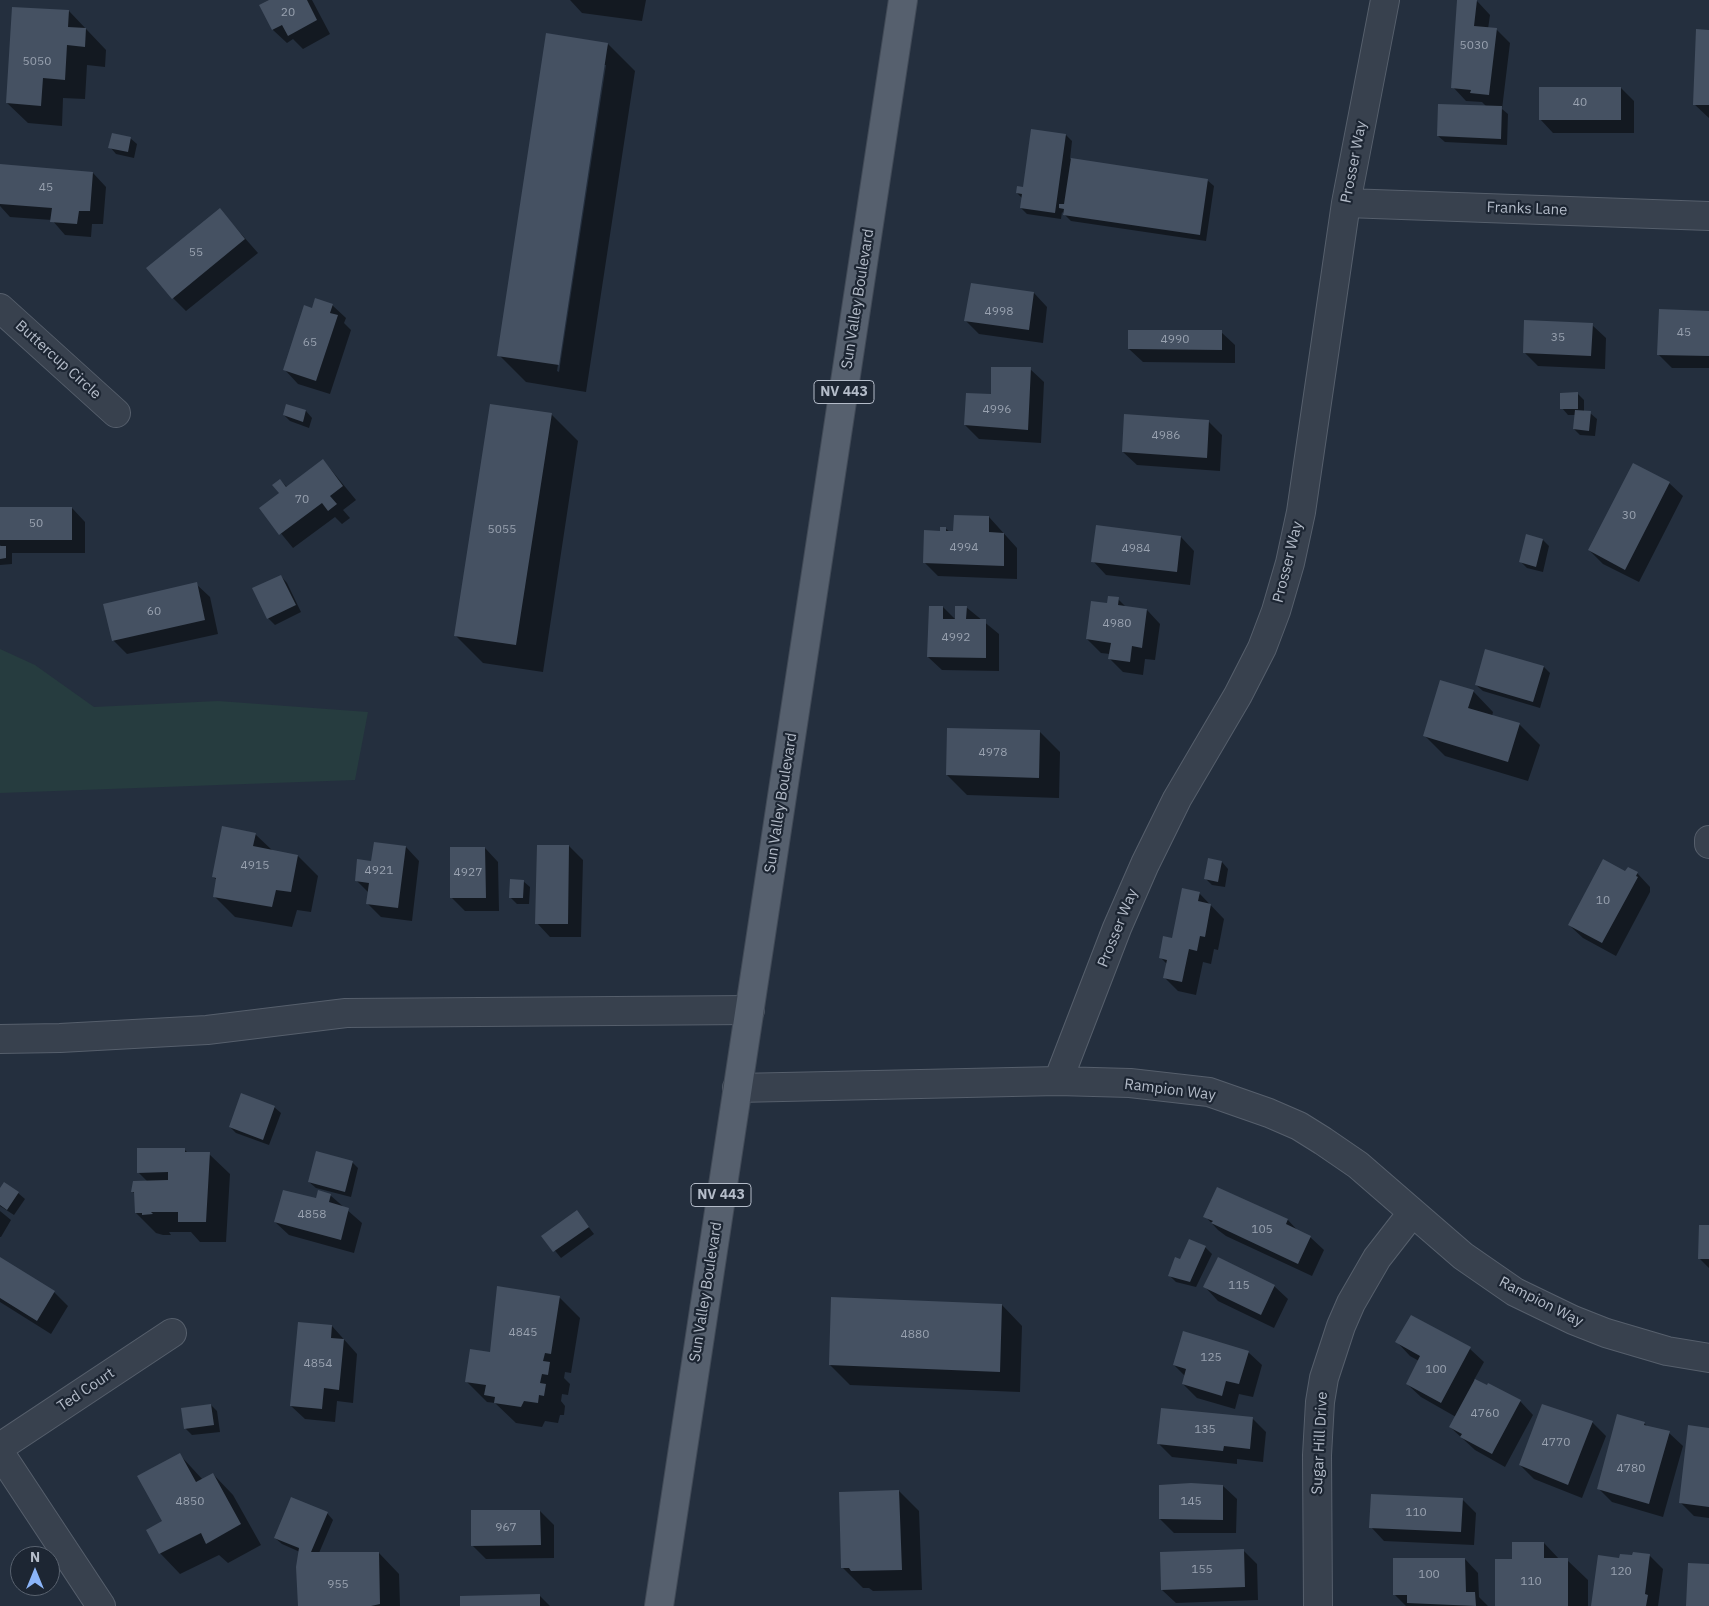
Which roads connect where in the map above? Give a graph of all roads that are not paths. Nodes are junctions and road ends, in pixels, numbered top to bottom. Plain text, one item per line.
1 (903, 0) edge
2 (1385, 0) edge
3 (1346, 204) junction
4 (1709, 216) edge
5 (0, 308) edge
6 (116, 413) dead end
7 (1709, 840) edge
8 (1709, 844) edge
9 (750, 1010) junction
10 (0, 1038) edge
11 (1058, 1082) junction
12 (737, 1088) junction
13 (1412, 1214) junction
14 (172, 1333) dead end
15 (1709, 1358) edge
16 (0, 1446) edge
17 (0, 1454) edge
18 (101, 1606) edge
19 (659, 1606) edge
20 (1318, 1606) edge

1 - 9 main road, Sun Valley Boulevard / NV 443
2 - 3 street, Prosser Way
3 - 4 street, Franks Lane
3 - 11 street, Prosser Way
5 - 6 street, Buttercup Circle
7 - 8 street
9 - 10 street
9 - 12 main road, Sun Valley Boulevard / NV 443
11 - 12 street, Rampion Way
11 - 13 street, Rampion Way
12 - 19 main road, Sun Valley Boulevard / NV 443
13 - 15 street, Rampion Way
13 - 20 street, Sugar Hill Drive
14 - 16 street, Ted Court
17 - 18 street

